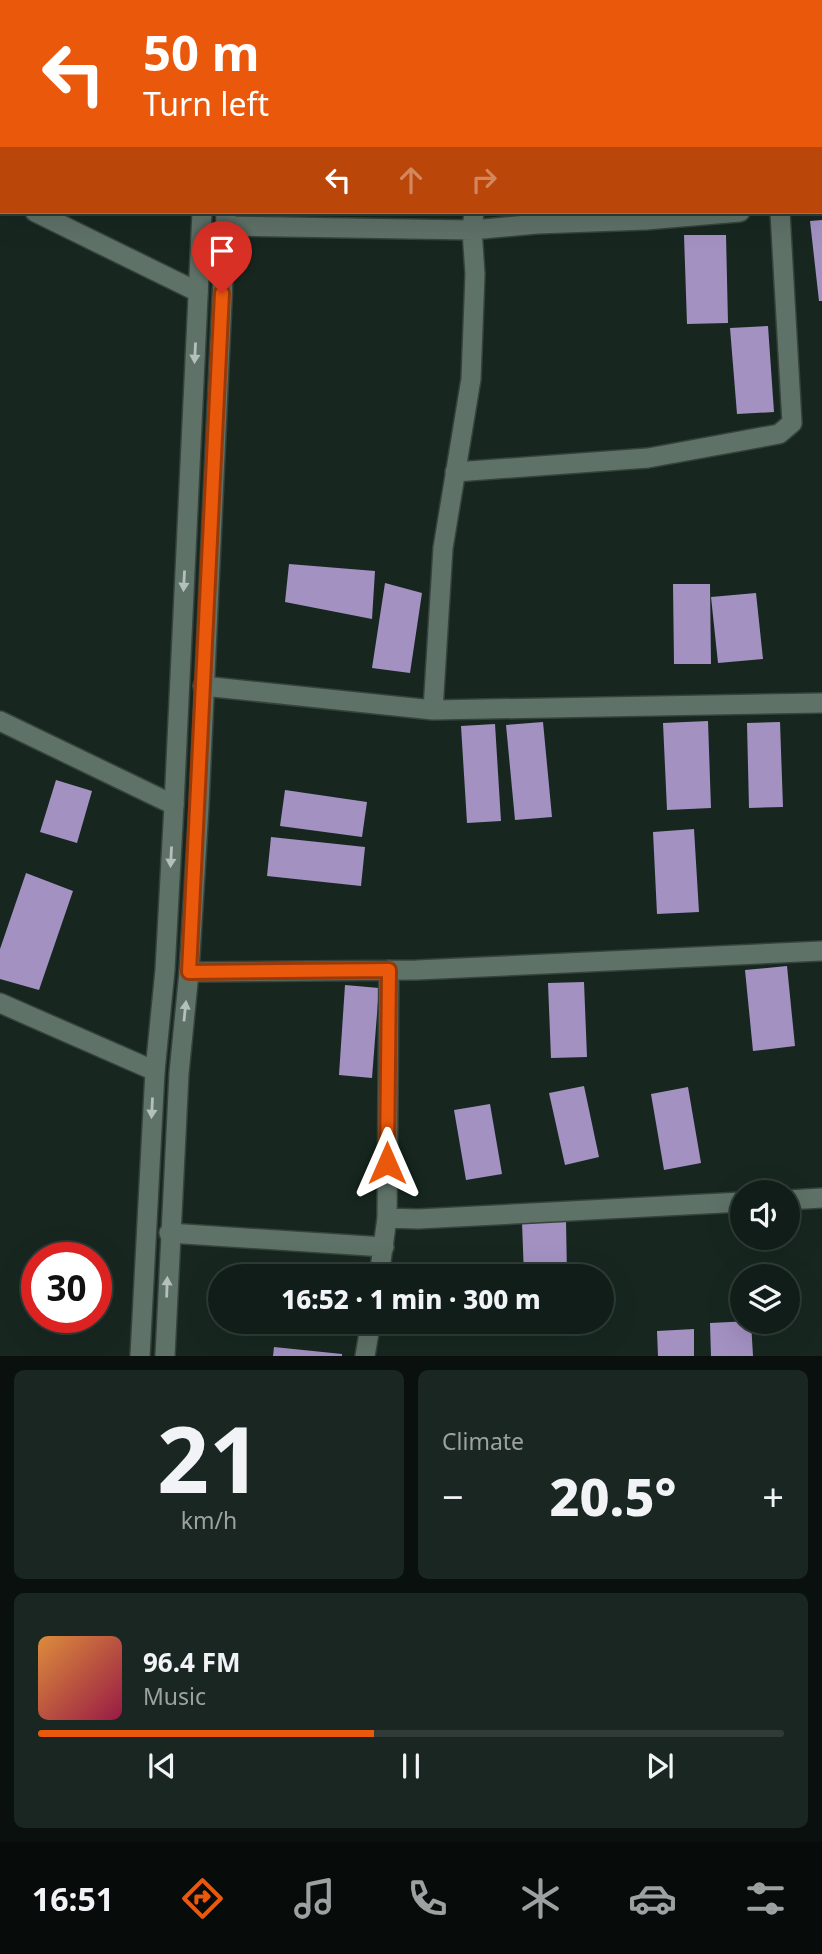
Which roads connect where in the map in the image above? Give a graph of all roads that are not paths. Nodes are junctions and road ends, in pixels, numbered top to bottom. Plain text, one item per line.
1 (39, 214) edge
2 (202, 214) edge
3 (716, 214) edge
4 (780, 214) edge
5 (226, 219) edge
6 (473, 221) edge
7 (198, 292) junction
8 (455, 472) junction
9 (203, 687) junction
10 (822, 703) edge
11 (433, 710) junction
12 (0, 721) edge
13 (174, 805) junction
14 (822, 951) edge
15 (389, 970) junction
16 (189, 972) junction
17 (0, 1003) edge
18 (155, 1071) junction
19 (822, 1198) edge
20 (800, 1199) edge
21 (730, 1203) edge
22 (387, 1218) junction
23 (169, 1233) junction
24 (384, 1247) junction
25 (381, 1264) edge
26 (369, 1334) edge
27 (140, 1356) edge
28 (164, 1356) edge
29 (365, 1356) edge

1 - 7 street
2 - 7 street
3 - 6 street
4 - 8 street
5 - 6 street
5 - 9 street
6 - 8 street
7 -> 13 street
8 - 11 street
9 - 11 street
9 - 16 street
10 - 11 street
12 - 13 street
13 -> 18 street
14 - 15 street
15 - 16 street
15 - 22 street
23 -> 16 street
17 - 18 street
18 -> 27 street
19 - 20 street
21 - 22 street
22 - 24 street
23 - 24 street
28 -> 23 street
24 - 25 street
26 - 29 street

